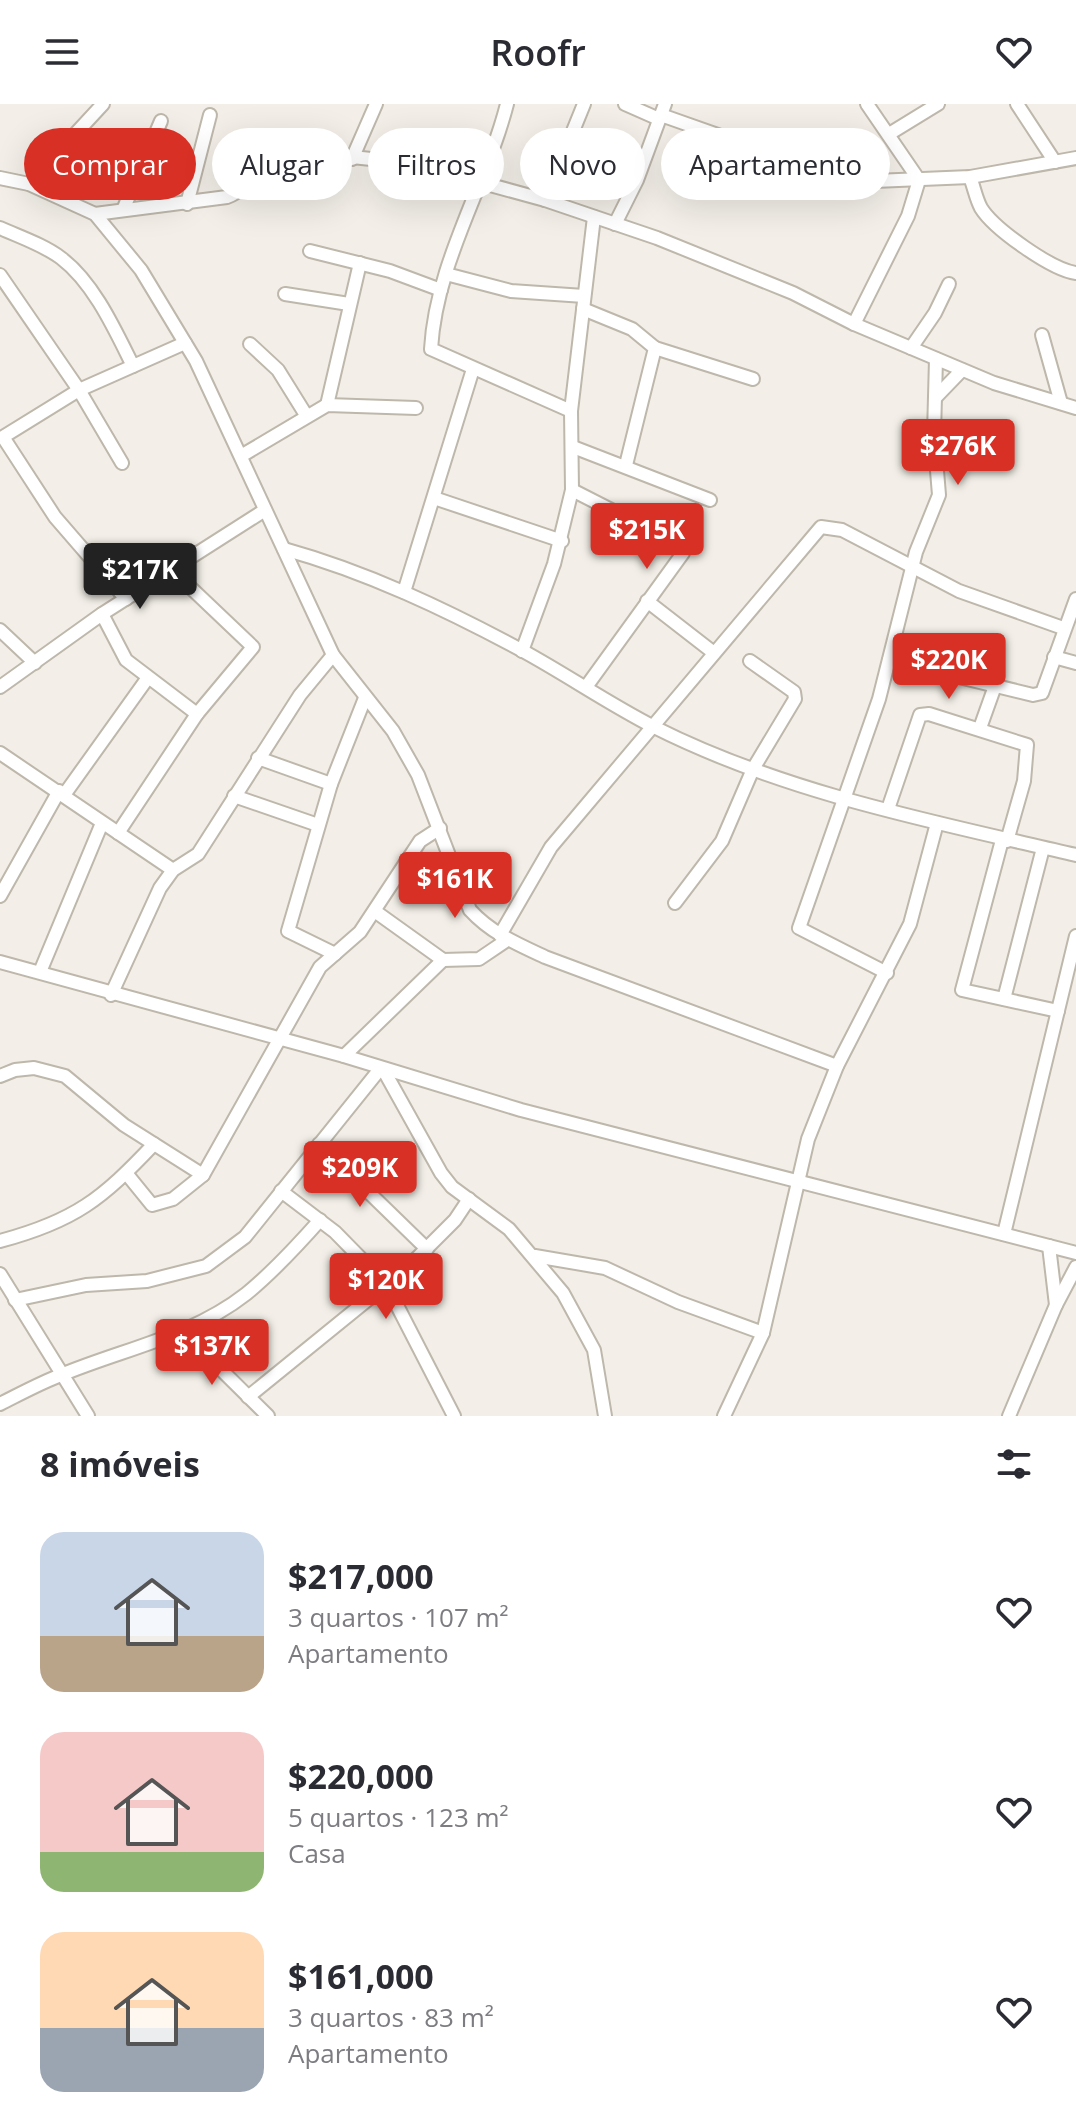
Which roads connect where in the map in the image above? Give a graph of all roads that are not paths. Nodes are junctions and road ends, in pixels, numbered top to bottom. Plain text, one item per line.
1 (103, 104) edge
2 (376, 104) edge
3 (507, 104) edge
4 (584, 104) edge
5 (625, 104) edge
6 (867, 104) edge
7 (938, 104) edge
8 (1017, 104) edge
9 (662, 113) edge
10 (210, 115) dead end
11 (161, 121) dead end
12 (81, 128) edge
13 (499, 128) edge
14 (574, 128) edge
15 (885, 128) edge
16 (890, 133) edge
17 (890, 136) edge
18 (1076, 158) edge
19 (352, 159) joint
20 (368, 160) edge
21 (1055, 162) junction
22 (970, 177) junction
23 (0, 178) edge
24 (919, 180) junction
25 (24, 183) edge
26 (212, 199) edge
27 (64, 200) edge
28 (474, 200) edge
29 (545, 200) edge
30 (187, 204) junction
31 (123, 210) junction
32 (95, 214) junction
33 (594, 217) junction
34 (615, 224) junction
35 (0, 228) edge
36 (310, 251) dead end
37 (360, 263) junction
38 (1076, 273) edge
39 (446, 274) junction
40 (0, 275) edge
41 (949, 284) dead end
42 (441, 290) junction
43 (285, 294) dead end
44 (584, 302) junction
45 (349, 304) junction
46 (854, 324) junction
47 (1042, 335) dead end
48 (185, 343) junction
49 (250, 344) dead end
50 (655, 348) junction
51 (911, 348) junction
52 (936, 359) junction
53 (133, 366) junction
54 (473, 369) junction
55 (962, 370) junction
56 (753, 379) dead end
57 (79, 390) junction
58 (935, 398) junction
59 (1061, 403) junction
60 (327, 405) junction
61 (416, 408) dead end
62 (1076, 408) edge
63 (571, 411) junction
64 (306, 415) junction
65 (573, 447) junction
66 (241, 456) junction
67 (122, 463) dead end
68 (626, 465) junction
69 (572, 490) junction
70 (434, 498) junction
71 (710, 500) dead end
72 (265, 510) junction
73 (562, 541) junction
74 (284, 549) junction
75 (913, 568) junction
76 (171, 569) junction
77 (404, 592) junction
78 (126, 599) junction
79 (1076, 599) edge
80 (647, 601) junction
81 (102, 614) junction
82 (1063, 628) junction
83 (0, 630) edge
84 (522, 651) junction
85 (714, 653) junction
86 (333, 655) junction
87 (1054, 657) junction
88 (889, 660) junction
89 (750, 661) dead end
90 (35, 663) junction
91 (1076, 663) edge
92 (147, 679) junction
93 (995, 686) junction
94 (0, 687) edge
95 (586, 687) junction
96 (365, 698) junction
97 (197, 714) junction
98 (652, 726) junction
99 (980, 728) junction
100 (0, 753) edge
101 (258, 758) junction
102 (753, 769) junction
103 (331, 784) junction
104 (62, 793) junction
105 (234, 796) junction
106 (845, 798) junction
107 (888, 809) junction
108 (102, 823) junction
109 (937, 823) junction
110 (318, 825) junction
111 (440, 828) junction
112 (118, 833) junction
113 (1004, 840) junction
114 (1043, 848) junction
115 (1076, 855) edge
116 (173, 870) junction
117 (0, 896) edge
118 (675, 903) dead end
119 (376, 912) junction
120 (1076, 936) edge
121 (504, 938) junction
122 (335, 954) junction
123 (443, 960) junction
124 (0, 962) edge
125 (40, 972) junction
126 (887, 973) junction
127 (111, 995) junction
128 (1004, 999) junction
129 (1058, 1011) junction
130 (280, 1039) junction
131 (344, 1056) junction
132 (837, 1066) junction
133 (381, 1069) junction
134 (0, 1076) edge
135 (154, 1144) junction
136 (319, 1144) junction
137 (126, 1173) junction
138 (203, 1175) junction
139 (797, 1181) junction
140 (281, 1191) junction
141 (469, 1199) junction
142 (320, 1220) junction
143 (1004, 1234) junction
144 (0, 1241) edge
145 (1049, 1246) junction
146 (427, 1249) junction
147 (1076, 1253) edge
148 (535, 1256) junction
149 (1076, 1267) edge
150 (0, 1274) edge
151 (386, 1284) junction
152 (15, 1300) junction
153 (1056, 1305) junction
154 (182, 1331) junction
155 (763, 1333) junction
156 (62, 1374) junction
157 (248, 1397) junction
158 (0, 1404) edge
159 (88, 1416) edge
160 (268, 1416) edge
161 (454, 1416) edge
162 (605, 1416) edge
163 (724, 1416) edge
164 (1009, 1416) edge

1 - 12 street
2 - 19 street
3 - 13 street
4 - 14 street
5 - 9 street
6 - 15 street
7 - 16 street
8 - 21 street
9 - 24 street
9 - 34 street
10 - 30 street
11 - 31 street
17 - 24 street
18 - 21 street
19 - 20 street
21 - 22 street
22 - 24 street
22 - 38 street
23 - 25 street
24 - 46 street
26 - 30 street
27 - 32 street
28 - 39 street
29 - 33 street
30 - 31 street
31 - 32 street
32 - 48 street
33 - 34 street
33 - 44 street
34 - 46 street
35 - 53 street
36 - 37 street
37 - 42 street
37 - 45 street
39 - 42 street
39 - 44 street
40 - 57 street
41 - 51 street
42 - 54 street
43 - 45 street
44 - 50 street
44 - 63 street
45 - 60 street
46 - 51 street
47 - 59 street
48 - 53 street
48 - 66 street
49 - 64 street
50 - 56 street
50 - 68 street
51 - 52 street
52 - 55 street
52 - 58 street
53 - 57 street
54 - 63 street
54 - 70 street
55 - 58 street
55 - 59 street
57 - 67 street
57 - 78 street
58 - 75 street
59 - 62 street
60 - 61 street
60 - 64 street
63 - 65 street
64 - 66 street
65 - 68 street
65 - 69 street
66 - 72 street
68 - 71 street
69 - 73 street
69 - 80 street
70 - 73 street
70 - 77 street
72 - 74 street
72 - 76 street
73 - 84 street
74 - 77 street
74 - 86 street
75 - 82 street
75 - 85 street
75 - 88 street
76 - 78 street
76 - 97 street
77 - 84 street
78 - 81 street
79 - 82 street
80 - 85 street
80 - 95 street
81 - 90 street
81 - 92 street
82 - 87 street
83 - 90 street
84 - 95 street
85 - 98 street
86 - 96 street
86 - 101 street
87 - 91 street
87 - 93 street
88 - 93 street
88 - 106 street
89 - 102 street
90 - 94 street
92 - 97 street
92 - 104 street
93 - 99 street
95 - 98 street
96 - 103 street
96 - 111 street
97 - 112 street
98 - 102 street
98 - 121 street
99 - 107 street
99 - 113 street
100 - 104 street
101 - 103 street
101 - 105 street
102 - 106 street
102 - 118 street
103 - 110 street
104 - 108 street
104 - 117 street
105 - 110 street
105 - 116 street
106 - 107 street
106 - 126 street
107 - 109 street
108 - 112 street
108 - 125 street
109 - 113 street
109 - 126 street
110 - 122 street
111 - 119 street
111 - 121 street
112 - 116 street
113 - 114 street
113 - 128 street
114 - 115 street
114 - 128 street
116 - 127 street
119 - 122 street
119 - 123 street
120 - 129 street
121 - 123 street
121 - 132 street
122 - 130 street
123 - 131 street
124 - 125 street
125 - 127 street
126 - 132 street
127 - 130 street
128 - 129 street
129 - 143 street
130 - 131 street
130 - 138 street
131 - 133 street
132 - 139 street
133 - 136 street
133 - 139 street
133 - 141 street
134 - 135 street
135 - 137 street
135 - 138 street
136 - 140 street
136 - 146 street
137 - 138 street
137 - 144 street
139 - 143 street
139 - 155 street
140 - 142 street
140 - 152 street
141 - 146 street
141 - 148 street
142 - 151 street
142 - 154 street
143 - 145 street
145 - 147 street
145 - 153 street
146 - 151 street
148 - 155 street
148 - 162 street
149 - 153 street
150 - 152 street
151 - 157 street
151 - 161 street
152 - 156 street
153 - 164 street
154 - 156 street
154 - 157 street
155 - 163 street
156 - 158 street
156 - 159 street
157 - 160 street

